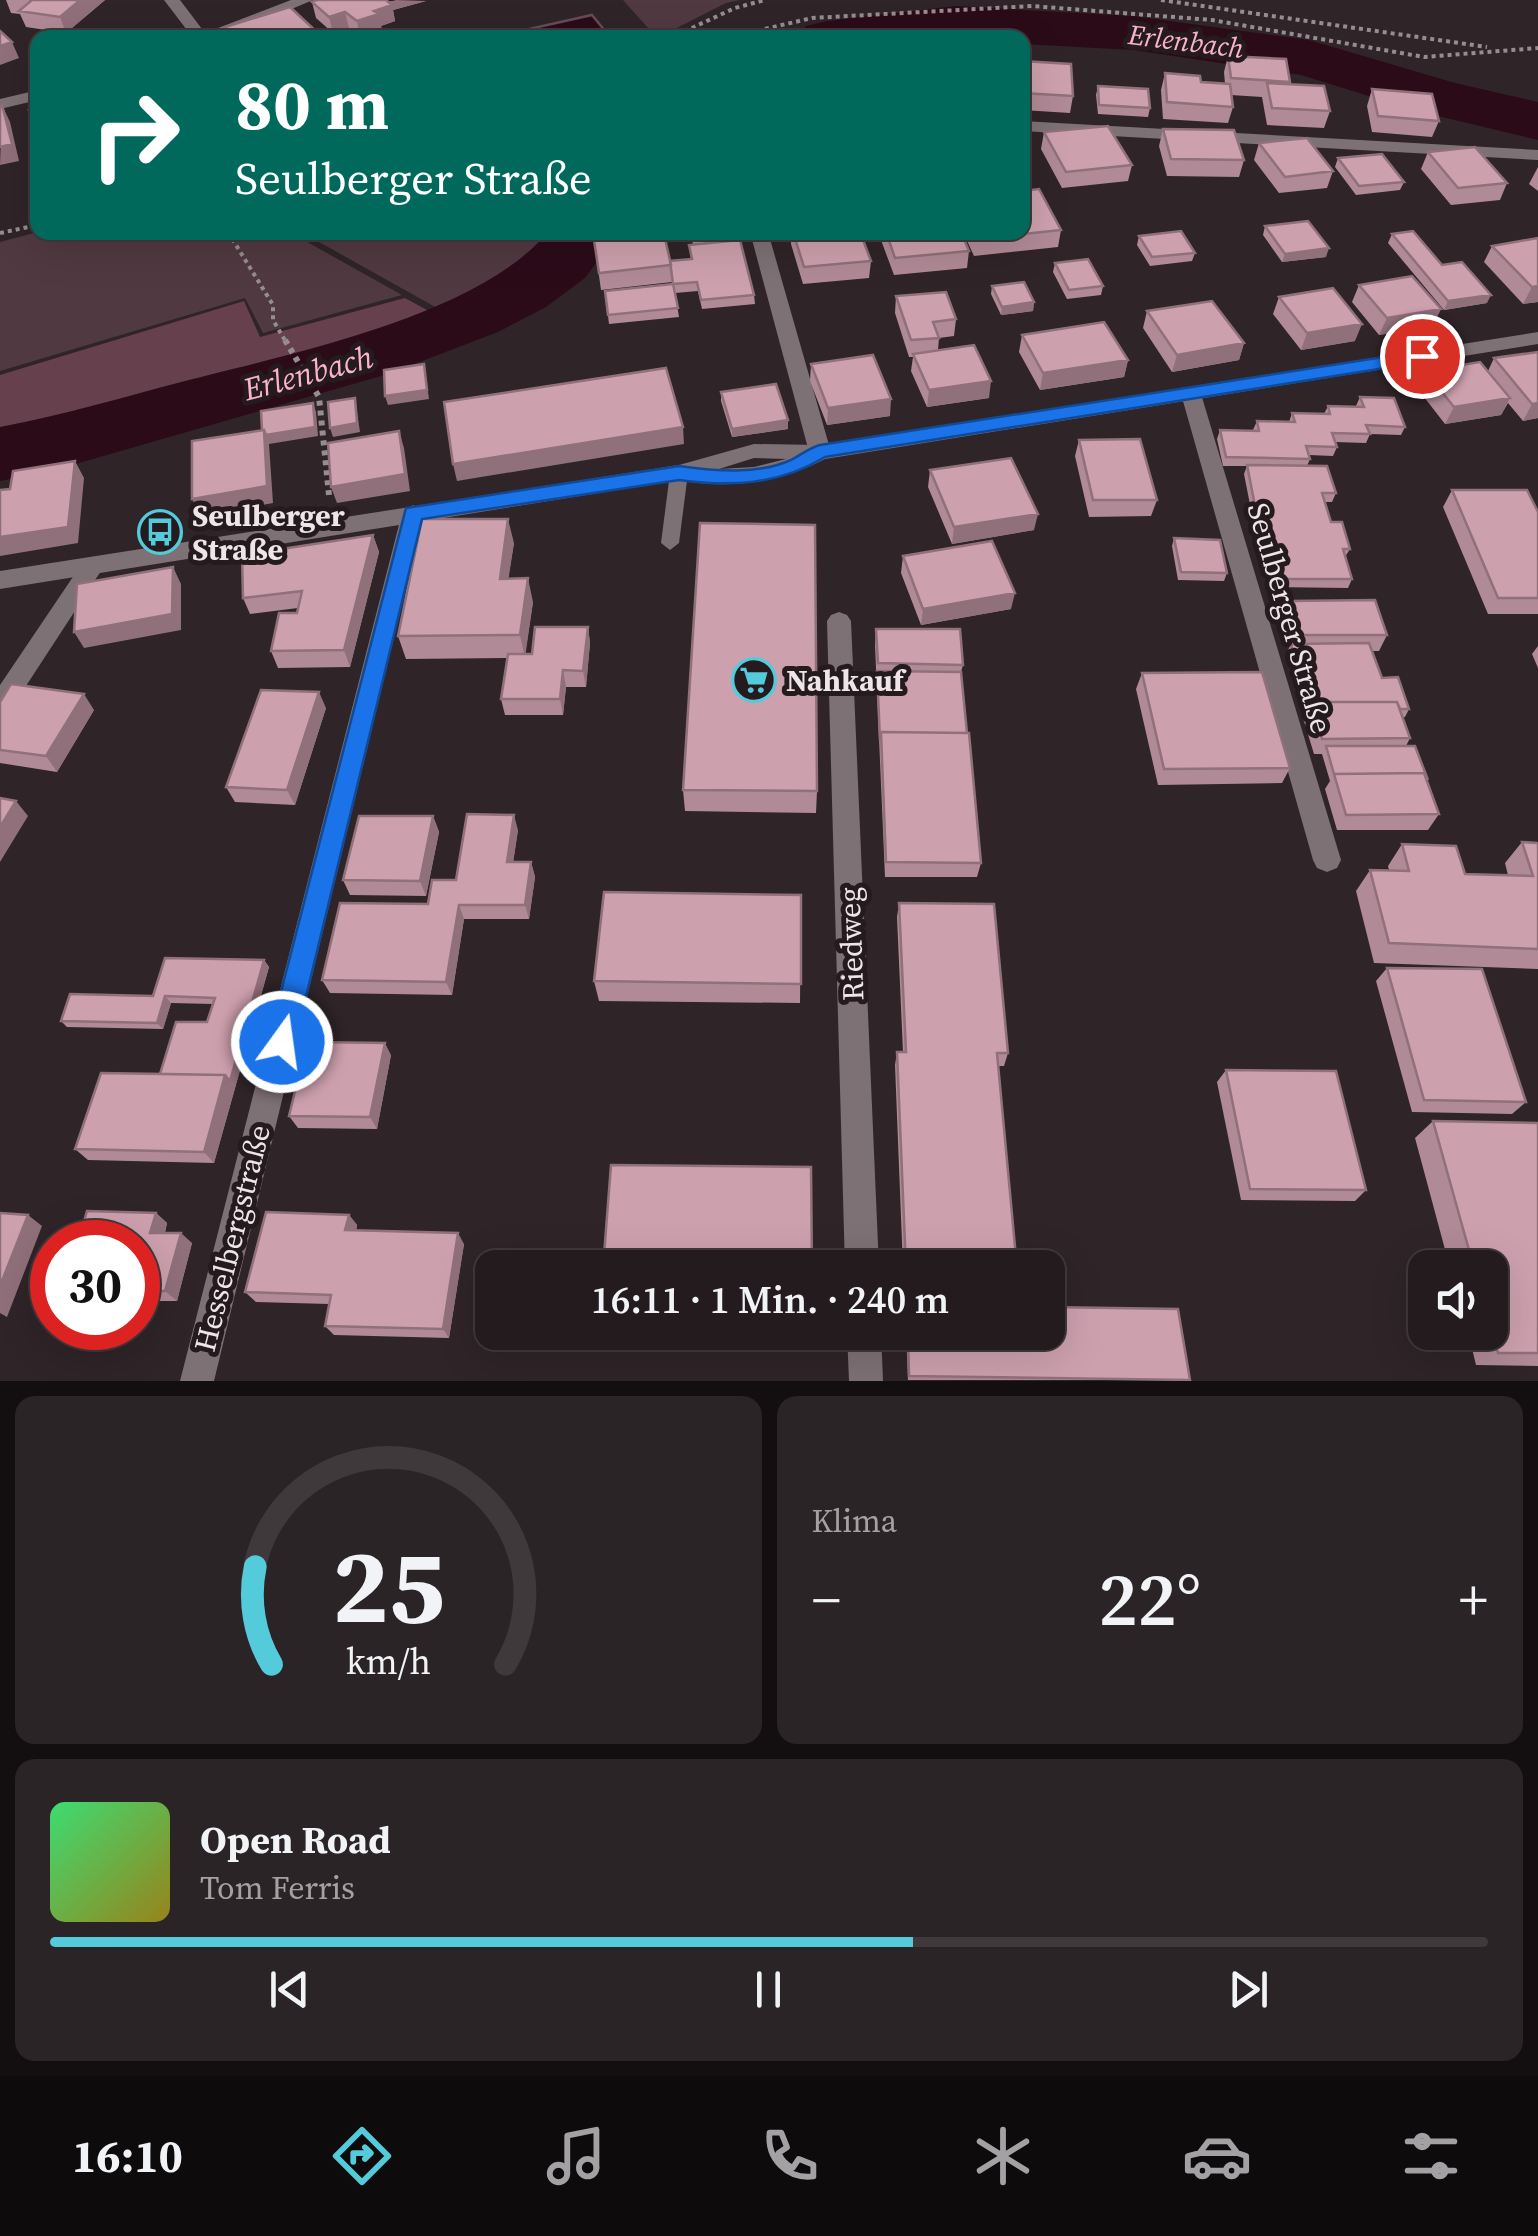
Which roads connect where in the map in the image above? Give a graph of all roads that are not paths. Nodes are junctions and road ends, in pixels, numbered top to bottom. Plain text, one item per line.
1 (172, 0) edge
2 (306, 0) edge
3 (197, 30) edge
4 (225, 30) edge
5 (30, 97) edge
6 (0, 104) edge
7 (1030, 126) edge
8 (1538, 155) edge
9 (761, 240) edge
10 (1538, 338) edge
11 (1191, 394) junction
12 (820, 452) junction
13 (679, 473) junction
14 (413, 514) junction
15 (670, 543) dead end
16 (93, 565) junction
17 (0, 580) edge
18 (840, 621) dead end
19 (0, 705) edge
20 (1327, 860) dead end
21 (861, 1250) edge
22 (865, 1350) edge
23 (197, 1381) edge
24 (866, 1381) edge

1 - 3 street
2 - 4 street
5 - 6 street
7 - 8 street
9 - 12 street
10 - 11 street
11 - 12 street
11 - 20 street, Seulberger Straße
12 - 13 street
13 - 14 street
13 - 15 lane
14 - 16 street
14 - 23 street, Hesselbergstraße
16 - 17 street
16 - 19 street
18 - 21 street, Riedweg
22 - 24 street

